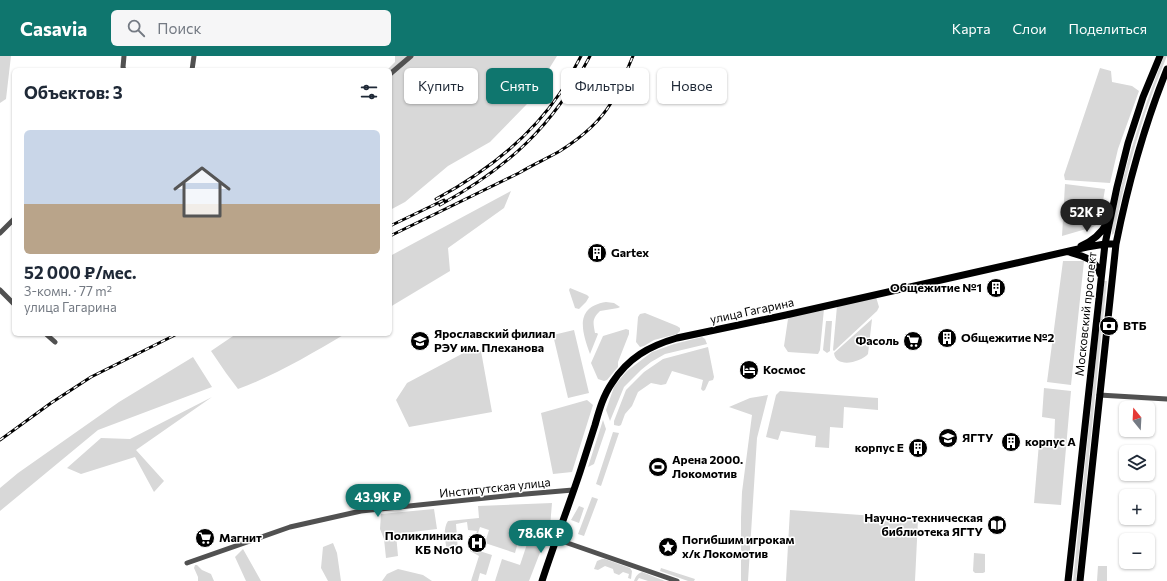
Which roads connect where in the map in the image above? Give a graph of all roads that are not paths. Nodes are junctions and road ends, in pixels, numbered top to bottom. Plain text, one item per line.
1 (124, 56) edge
2 (194, 56) edge
3 (411, 56) edge
4 (1160, 56) edge
5 (123, 68) edge
6 (192, 68) edge
7 (1167, 69) edge
8 (392, 72) edge
9 (1110, 217) junction
10 (12, 221) edge
11 (0, 233) edge
12 (1105, 244) junction
13 (1116, 244) junction
14 (1068, 252) junction
15 (1100, 275) junction
16 (0, 290) edge
17 (12, 302) edge
18 (48, 336) edge
19 (55, 342) dead end
20 (1100, 396) junction
21 (1167, 399) edge
22 (573, 490) junction
23 (556, 539) junction
24 (187, 563) dead end
25 (542, 581) edge
26 (676, 581) edge
27 (1068, 581) edge
28 (1080, 581) edge

1 - 5 street
2 - 6 street
3 - 8 street
4 - 9 main road, Московский проспект
7 - 13 main road, Московский проспект
9 - 12 main road, Московский проспект
9 - 14 main road
10 - 11 street
12 - 13 main road, улица Гагарина
12 - 14 main road, улица Гагарина
12 - 15 main road, Московский проспект
13 - 20 main road, Московский проспект
14 - 15 main road
14 - 22 main road, улица Гагарина
15 - 27 main road, Московский проспект
16 - 17 street
18 - 19 street
20 - 21 street
20 - 28 main road, Московский проспект
22 - 23 main road, улица Гагарина
22 - 24 street, Институтская улица
23 - 25 main road, улица Гагарина
23 - 26 street

